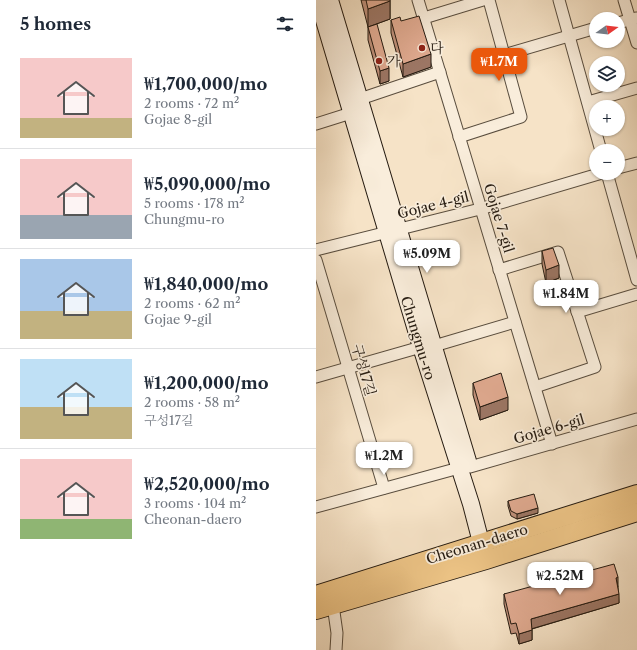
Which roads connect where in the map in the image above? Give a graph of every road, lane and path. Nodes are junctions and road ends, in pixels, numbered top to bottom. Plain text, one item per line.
1 (318, 0) edge
2 (330, 0) edge
3 (418, 0) edge
4 (483, 0) edge
5 (489, 0) edge
6 (559, 0) edge
7 (624, 0) edge
8 (424, 18) junction
9 (633, 19) edge
10 (589, 30) edge
11 (569, 36) junction
12 (637, 43) edge
13 (504, 55) junction
14 (440, 72) junction
15 (637, 88) edge
16 (360, 98) junction
17 (588, 102) junction
18 (351, 113) junction
19 (316, 124) edge
20 (459, 137) junction
21 (599, 144) edge
22 (637, 163) edge
23 (625, 166) edge
24 (589, 177) edge
25 (609, 180) edge
26 (480, 209) junction
27 (392, 230) junction
28 (316, 250) edge
29 (316, 260) edge
30 (499, 270) junction
31 (637, 280) edge
32 (637, 294) edge
33 (577, 312) junction
34 (515, 322) junction
35 (427, 347) junction
36 (348, 368) junction
37 (316, 377) edge
38 (535, 387) junction
39 (637, 419) edge
40 (552, 444) junction
41 (464, 467) junction
42 (384, 488) junction
43 (637, 494) edge
44 (316, 506) edge
45 (637, 512) edge
46 (489, 550) junction
47 (316, 595) edge
48 (324, 607) edge
49 (336, 650) edge

1 - 18 main road, Chungmu-ro
2 - 16 main road, Chungmu-ro
3 - 8 street, Gojae 7-gil
4 - 8 street
5 - 13 street
6 - 11 street
7 - 9 street
8 - 14 street, Gojae 7-gil
9 - 12 street
10 - 11 street
11 - 13 street
11 - 17 street
13 - 20 street
14 - 16 street
14 - 20 street, Gojae 7-gil
15 - 17 street
16 - 27 main road, Chungmu-ro
17 - 21 street
18 - 19 street
18 - 27 main road, Chungmu-ro
20 - 26 street, Gojae 7-gil
22 - 23 street
24 - 26 street, Gojae 4-gil
25 - 31 street
26 - 27 street, Gojae 4-gil
26 - 30 street, Gojae 7-gil
27 - 28 street, Gojae 4-gil
27 - 35 main road, Chungmu-ro
29 - 36 street, 구성17길
30 - 33 street
30 - 34 street, Gojae 7-gil
32 - 33 street
33 - 38 street
34 - 35 street, Chungmu-ro
34 - 38 street, Gojae 7-gil
35 - 36 street
35 - 41 main road, Chungmu-ro
36 - 37 street
36 - 42 street, 구성17길
38 - 40 street, Gojae 7-gil
39 - 40 street, Gojae 6-gil
40 - 41 street, Gojae 6-gil
41 - 42 street, Gojae 6-gil
41 - 46 main road, Chungmu-ro
42 - 44 street, Gojae 6-gil
43 - 46 main road, Cheonan-daero
45 - 46 main road, Cheonan-daero
46 - 47 main road, Cheonan-daero
46 - 48 main road, Cheonan-daero
48 - 49 street

